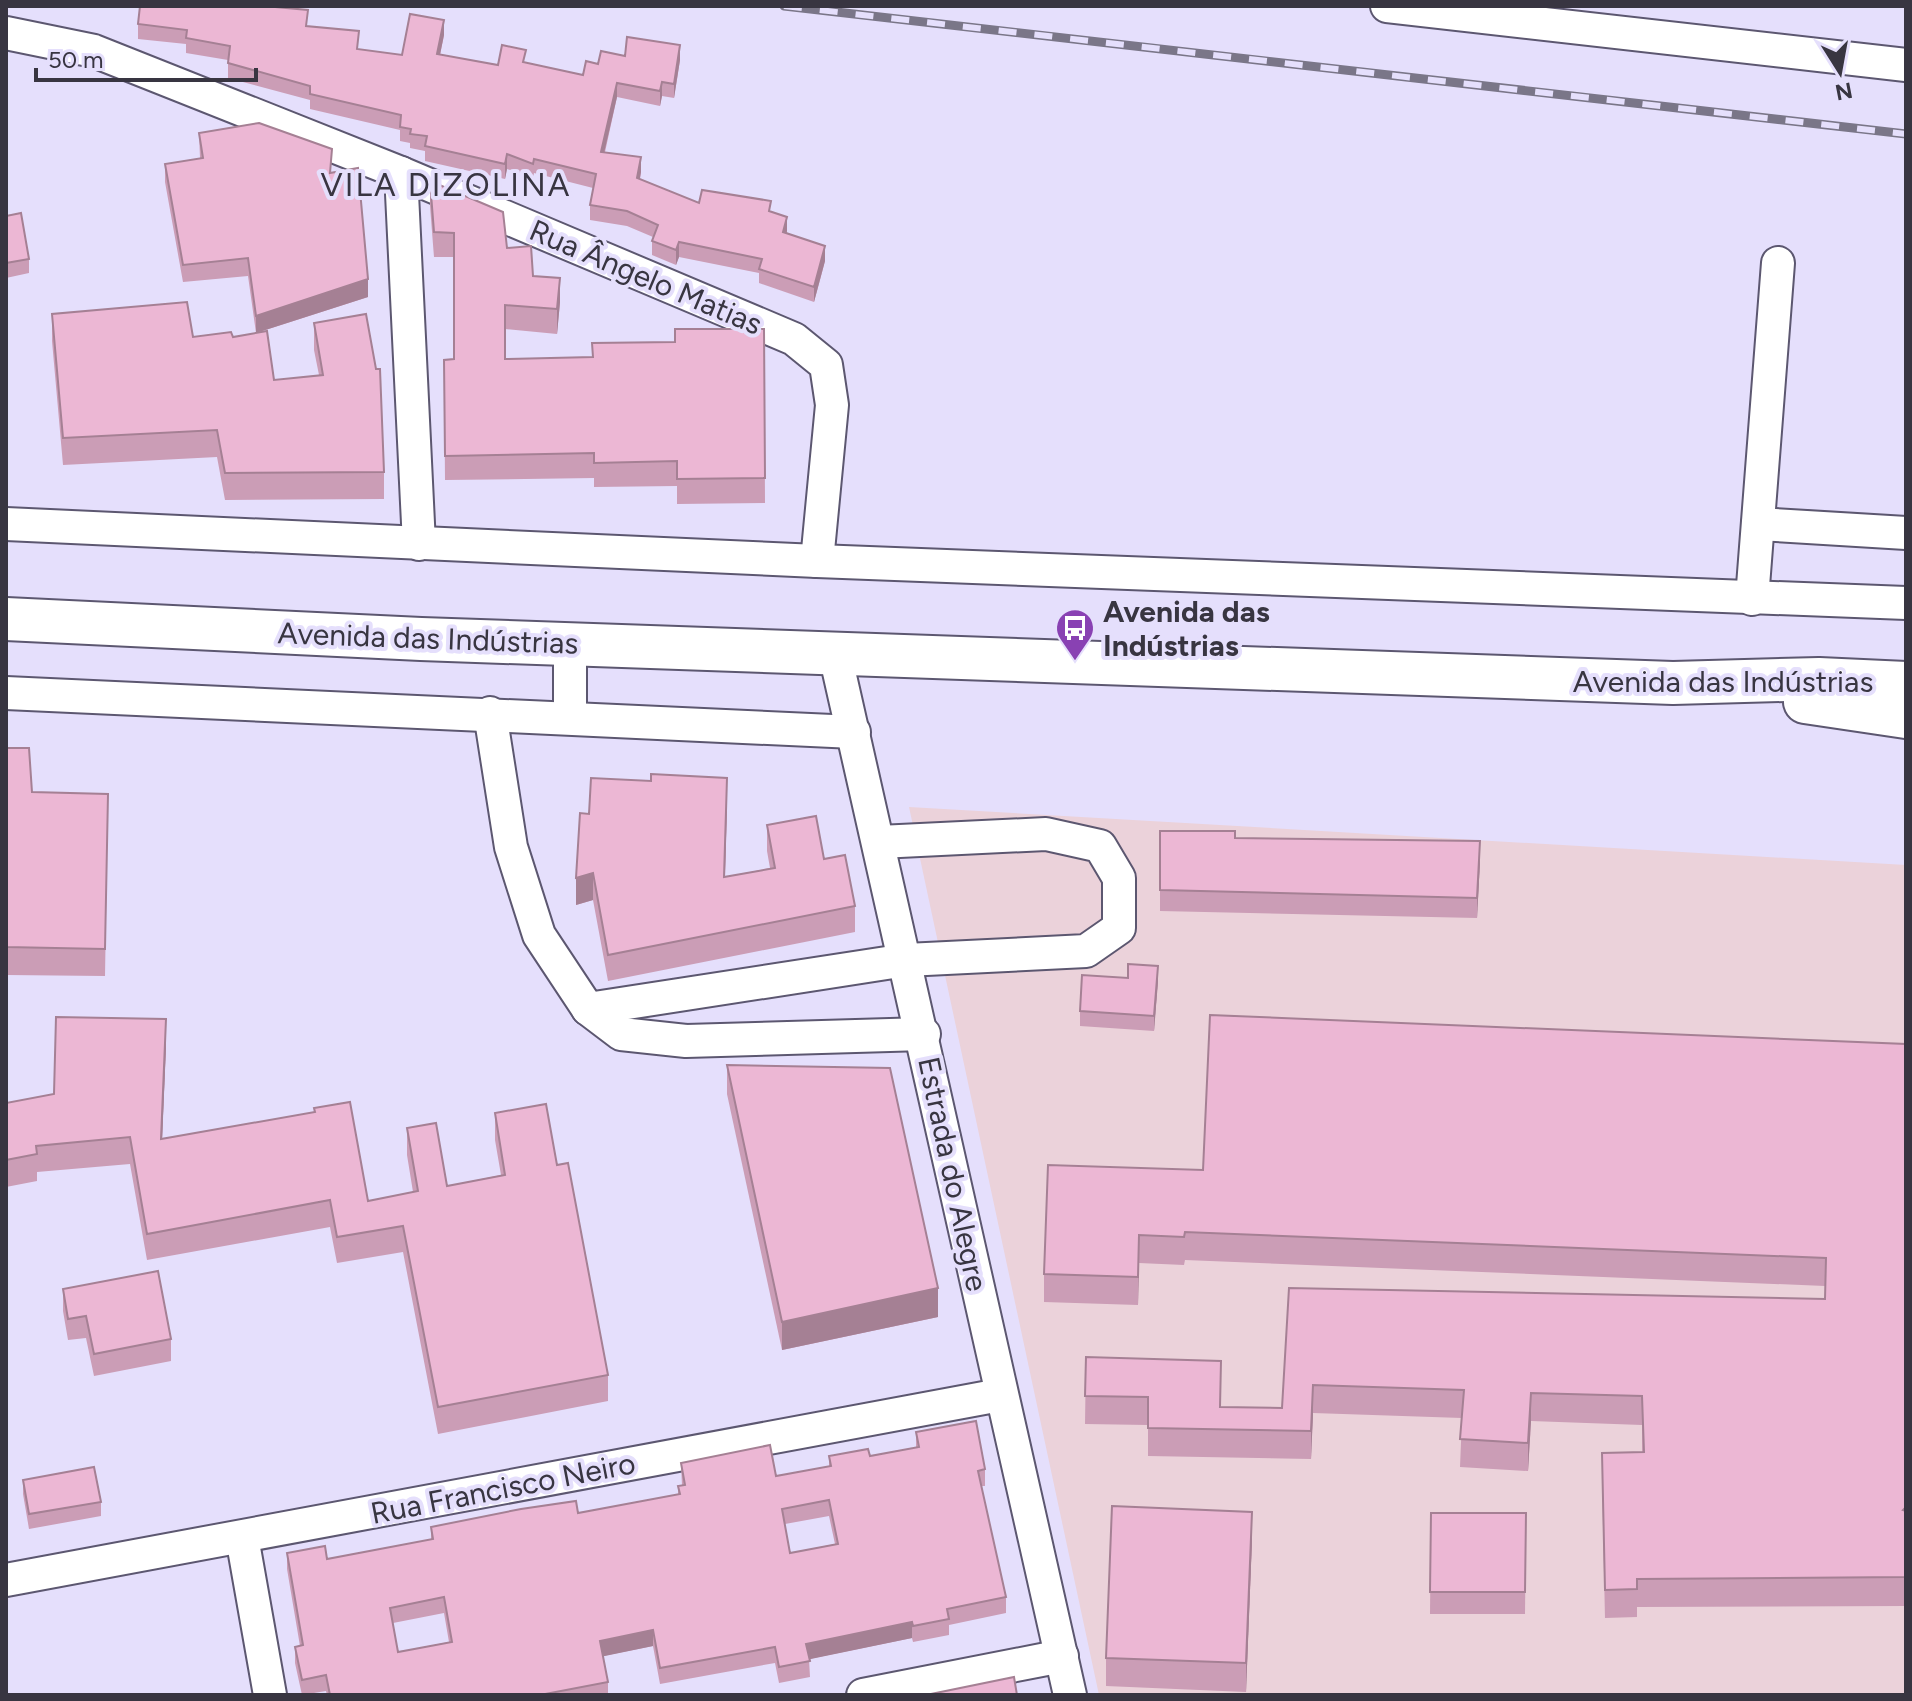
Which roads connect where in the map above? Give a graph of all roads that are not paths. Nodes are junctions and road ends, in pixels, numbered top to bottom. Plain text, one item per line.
1 (1387, 6) edge
2 (6, 33) edge
3 (1906, 65) edge
4 (401, 173) junction
5 (1778, 263) dead end
6 (6, 524) edge
7 (1758, 524) junction
8 (1906, 533) edge
9 (419, 544) junction
10 (817, 561) junction
11 (1752, 599) junction
12 (1906, 603) edge
13 (6, 619) edge
14 (570, 644) junction
15 (835, 654) junction
16 (1673, 683) junction
17 (1906, 683) edge
18 (6, 693) edge
19 (490, 713) junction
20 (570, 716) junction
21 (1906, 717) edge
22 (854, 732) junction
23 (879, 842) junction
24 (906, 960) junction
25 (588, 1009) junction
26 (924, 1034) junction
27 (1000, 1395) junction
28 (242, 1537) junction
29 (6, 1580) edge
30 (1062, 1656) junction
31 (270, 1695) edge
32 (863, 1695) edge
33 (1070, 1695) edge

1 - 3 street
2 - 4 street, Rua Ângelo Matias
4 - 9 street
4 - 10 street, Rua Ângelo Matias
5 - 7 street
6 - 9 street
7 - 8 street
7 - 11 street
9 - 10 street
10 - 11 street
11 - 12 street
13 - 14 main road, Avenida das Indústrias
14 - 15 main road, Avenida das Indústrias
14 - 20 street
15 - 16 main road, Avenida das Indústrias
15 - 22 street, Estrada do Alegre
16 - 17 main road, Avenida das Indústrias
16 - 21 main road
18 - 19 street
19 - 20 street
19 - 25 street
20 - 22 street
22 - 23 street, Estrada do Alegre
23 - 24 street, Estrada do Alegre
23 - 24 street
24 - 25 street
24 - 26 street, Estrada do Alegre
25 - 26 street
26 - 27 street, Estrada do Alegre
27 - 28 street, Rua Francisco Neiro
27 - 30 street, Estrada do Alegre
28 - 29 street, Rua Francisco Neiro
28 - 31 street
30 - 32 street
30 - 33 street, Estrada do Alegre

